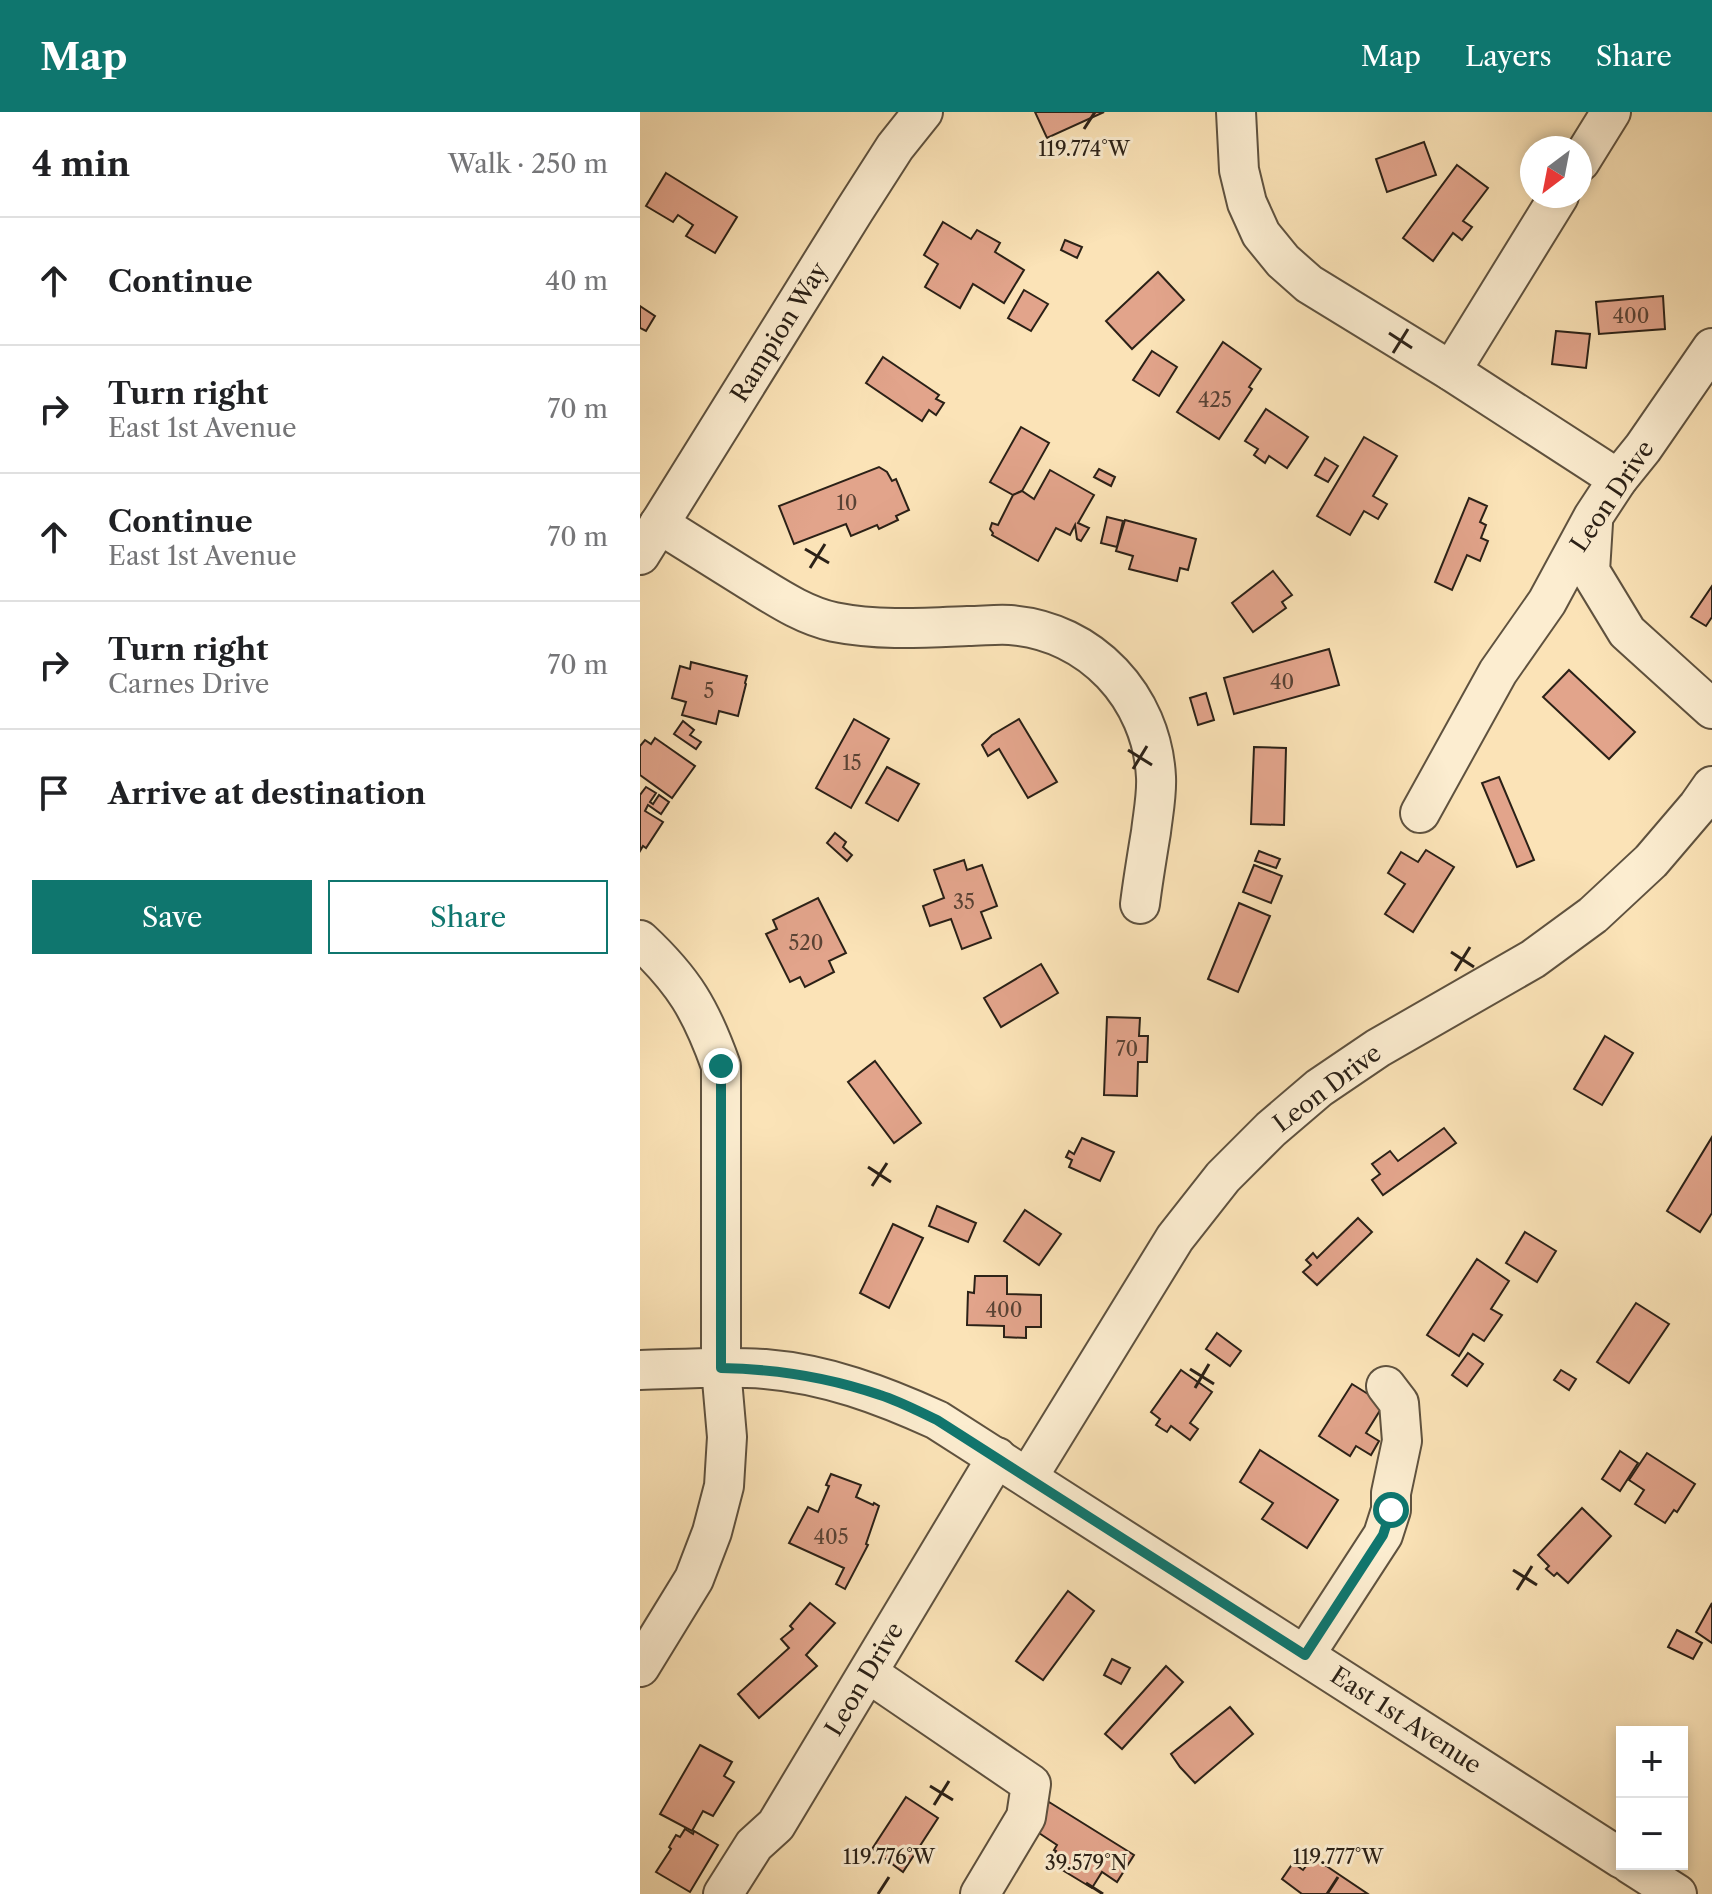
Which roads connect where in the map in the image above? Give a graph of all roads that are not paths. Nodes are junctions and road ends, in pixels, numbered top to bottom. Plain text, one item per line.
1 (923, 112) edge
2 (1236, 112) edge
3 (1611, 112) edge
4 (1592, 143) edge
5 (1552, 208) edge
6 (1712, 348) edge
7 (1451, 371) junction
8 (1618, 479) junction
9 (1593, 517) junction
10 (650, 540) edge
11 (1712, 709) edge
12 (1712, 786) edge
13 (1420, 813) dead end
14 (1140, 904) dead end
15 (640, 940) edge
16 (721, 1368) junction
17 (640, 1370) edge
18 (1386, 1386) dead end
19 (1013, 1467) junction
20 (1305, 1655) junction
21 (640, 1667) edge
22 (868, 1673) junction
23 (1616, 1855) edge
24 (1639, 1870) edge
25 (723, 1894) edge
26 (980, 1894) edge
27 (1677, 1894) edge

1 - 10 street, Rampion Way
2 - 7 street
3 - 4 street
5 - 7 street
6 - 8 street, Leon Drive
7 - 8 street
8 - 9 street, Leon Drive
9 - 11 street
9 - 13 street, Leon Drive
10 - 14 street
12 - 19 street, Leon Drive
15 - 16 street
16 - 17 street, East 1st Avenue
16 - 19 street, East 1st Avenue
16 - 21 street
18 - 20 street
19 - 20 street, East 1st Avenue
19 - 22 street, Leon Drive
20 - 23 street, East 1st Avenue
22 - 25 street, Leon Drive
22 - 26 street
24 - 27 street

